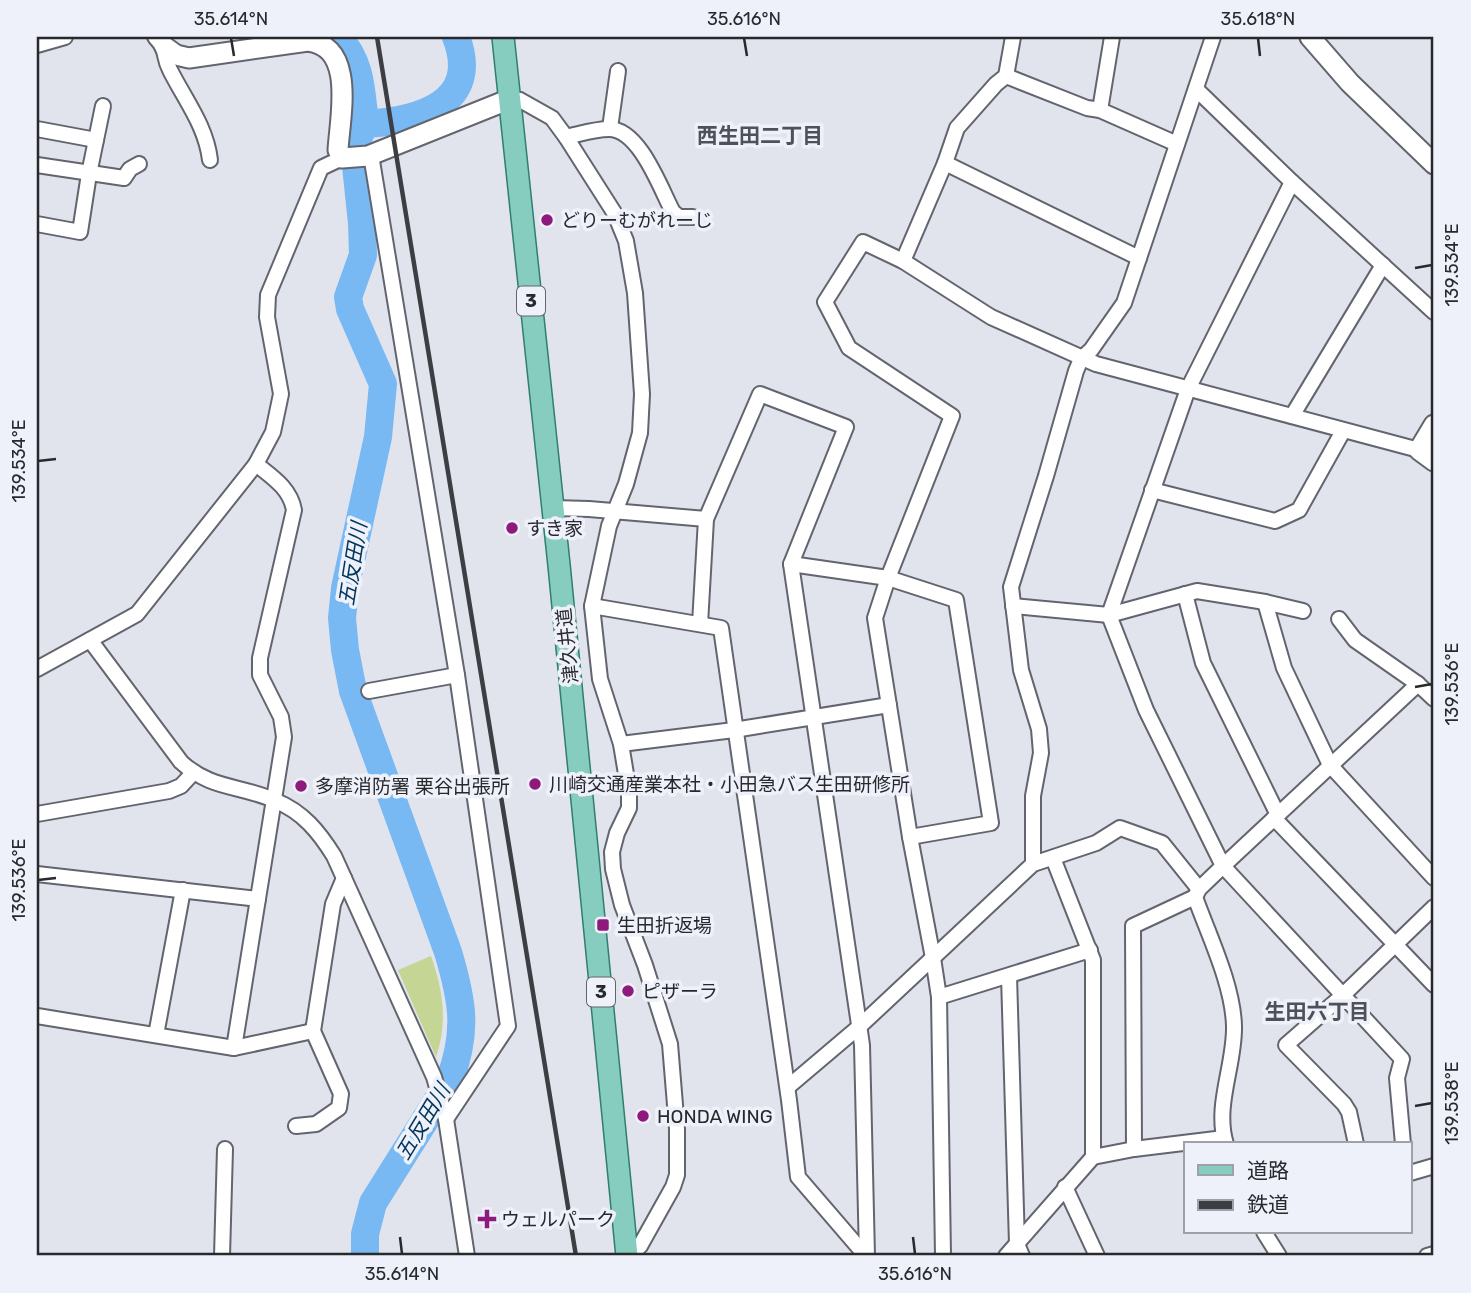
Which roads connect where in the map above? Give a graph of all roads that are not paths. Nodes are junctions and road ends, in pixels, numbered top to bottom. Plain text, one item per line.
1 (65, 37) edge
2 (503, 37) edge
3 (1013, 37) edge
4 (1112, 37) edge
5 (1213, 37) edge
6 (1310, 37) edge
7 (320, 40) edge
8 (160, 42) edge
9 (37, 45) edge
10 (618, 71) dead end
11 (1006, 76) junction
12 (1196, 89) junction
13 (510, 99) junction
14 (103, 106) dead end
15 (1100, 110) junction
16 (610, 128) junction
17 (37, 129) edge
18 (566, 136) junction
19 (96, 140) junction
20 (1177, 145) junction
21 (370, 155) junction
22 (344, 158) junction
23 (210, 160) dead end
24 (945, 163) junction
25 (139, 164) dead end
26 (1434, 164) edge
27 (37, 165) edge
28 (89, 174) junction
29 (1293, 182) junction
30 (693, 217) dead end
31 (37, 224) edge
32 (1139, 258) junction
33 (904, 261) junction
34 (1383, 265) junction
35 (1434, 312) edge
36 (1082, 359) junction
37 (1188, 388) junction
38 (1292, 416) junction
39 (1434, 425) edge
40 (1343, 431) junction
41 (1427, 455) edge
42 (256, 464) junction
43 (1152, 490) junction
44 (553, 508) junction
45 (614, 511) junction
46 (706, 519) junction
47 (791, 564) junction
48 (888, 578) junction
49 (1185, 594) junction
50 (1265, 602) junction
51 (592, 606) junction
52 (1013, 606) junction
53 (1303, 611) dead end
54 (1109, 615) junction
55 (1339, 619) dead end
56 (700, 624) junction
57 (90, 640) junction
58 (37, 668) edge
59 (457, 675) junction
60 (1418, 684) junction
61 (369, 691) dead end
62 (1434, 699) edge
63 (890, 705) junction
64 (813, 718) junction
65 (734, 730) junction
66 (621, 744) junction
67 (1330, 765) junction
68 (193, 773) junction
69 (274, 799) junction
70 (37, 814) edge
71 (1276, 816) junction
72 (910, 837) junction
73 (1053, 858) junction
74 (1033, 864) junction
75 (1223, 866) junction
76 (37, 874) edge
77 (344, 878) junction
78 (1434, 878) edge
79 (183, 890) junction
80 (1197, 893) junction
81 (258, 899) junction
82 (1434, 907) edge
83 (1396, 945) junction
84 (1090, 950) junction
85 (933, 958) junction
86 (1009, 976) junction
87 (1434, 985) edge
88 (1342, 996) junction
89 (939, 997) junction
90 (37, 1016) edge
91 (860, 1026) junction
92 (313, 1031) junction
93 (156, 1035) junction
94 (234, 1048) junction
95 (788, 1087) junction
96 (444, 1114) junction
97 (296, 1126) dead end
98 (1225, 1141) edge
99 (1356, 1142) edge
100 (1403, 1142) edge
101 (1184, 1145) edge
102 (1133, 1149) junction
103 (225, 1150) dead end
104 (1093, 1157) junction
105 (1434, 1166) edge
106 (1412, 1172) edge
107 (1066, 1187) junction
108 (1265, 1234) edge
109 (1019, 1250) edge
110 (1434, 1254) edge
111 (222, 1256) edge
112 (467, 1256) edge
113 (628, 1256) edge
114 (866, 1256) edge
115 (943, 1256) edge
116 (1006, 1256) edge
117 (1097, 1256) edge
118 (1279, 1256) edge
119 (1427, 1256) edge

1 - 9 street
2 - 13 main road, 津久井道 / 3
3 - 11 street
4 - 15 street
5 - 12 street
6 - 26 street
7 - 8 street
7 - 22 street
8 - 23 street
10 - 16 street
11 - 15 street
11 - 24 street
12 - 20 street
12 - 29 street
13 - 18 street
13 - 21 street
13 - 44 main road, 津久井道 / 3
14 - 19 street
15 - 20 street
16 - 18 street
16 - 30 street
17 - 19 street
18 - 45 street
19 - 28 street
20 - 32 street
21 - 22 street
21 - 59 street
22 - 42 street
24 - 32 street
24 - 33 street
25 - 28 street
27 - 28 street
28 - 31 street
29 - 34 street
29 - 37 street
32 - 36 street
33 - 36 street
33 - 48 street
34 - 35 street
34 - 38 street
36 - 37 street
36 - 52 street
37 - 38 street
37 - 43 street
38 - 40 street
39 - 41 street
40 - 41 street
40 - 43 street
42 - 57 street
42 - 69 street
43 - 54 street
44 - 45 street
44 - 113 main road, 津久井道 / 3
45 - 46 street
45 - 51 street
46 - 47 street
46 - 56 street
47 - 48 street
47 - 64 street
48 - 63 street
48 - 72 street
49 - 50 street
49 - 54 street
49 - 71 street
50 - 53 street
50 - 67 street
51 - 56 street
51 - 66 street
52 - 54 street
52 - 74 street
54 - 75 street
55 - 60 street
56 - 65 street
57 - 58 street
57 - 68 street
59 - 61 street
59 - 96 street
60 - 62 street
60 - 67 street
63 - 64 street
63 - 72 street
64 - 65 street
64 - 91 street
65 - 66 street
65 - 95 street
66 - 113 street
67 - 71 street
67 - 78 street
68 - 69 street
68 - 70 street
69 - 77 street
69 - 81 street
71 - 75 street
71 - 83 street
72 - 85 street
73 - 74 street
73 - 80 street
73 - 84 street
74 - 85 street
75 - 80 street
75 - 88 street
76 - 79 street
77 - 92 street
77 - 96 street
79 - 81 street
79 - 93 street
80 - 98 street
80 - 102 street
81 - 94 street
82 - 83 street
83 - 87 street
83 - 88 street
84 - 86 street
84 - 104 street
85 - 89 street
85 - 91 street
86 - 89 street
86 - 109 street
88 - 99 street
88 - 100 street
89 - 115 street
90 - 93 street
91 - 95 street
91 - 114 street
92 - 94 street
92 - 97 street
93 - 94 street
95 - 114 street
96 - 112 street
101 - 102 street
102 - 104 street
103 - 111 street
104 - 107 street
105 - 106 street
107 - 109 street
107 - 117 street
108 - 118 street
109 - 116 street
110 - 119 street

